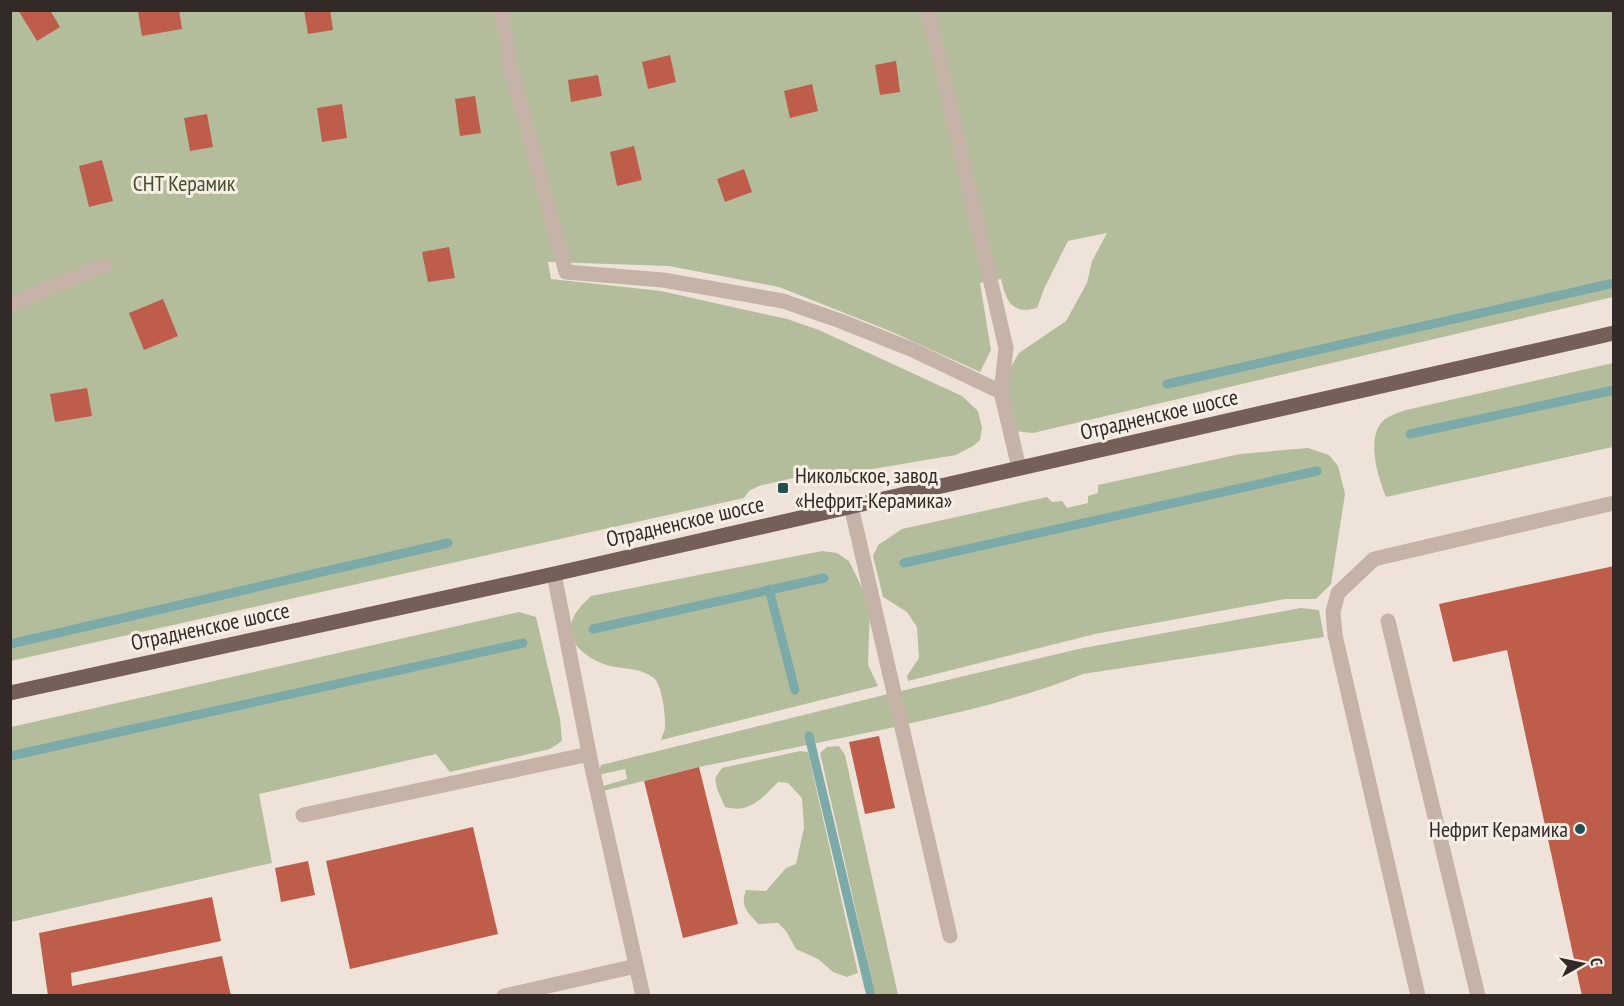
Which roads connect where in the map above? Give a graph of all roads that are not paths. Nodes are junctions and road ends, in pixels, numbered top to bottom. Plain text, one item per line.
1 (501, 10) edge
2 (928, 10) edge
3 (105, 265) dead end
4 (10, 305) edge
5 (1614, 333) edge
6 (1001, 392) junction
7 (1018, 468) junction
8 (1614, 503) edge
9 (850, 506) junction
10 (554, 574) junction
11 (1388, 621) dead end
12 (10, 693) edge
13 (589, 754) junction
14 (303, 815) dead end
15 (950, 936) dead end
16 (636, 966) junction
17 (504, 996) edge
18 (643, 996) edge
19 (1418, 996) edge
20 (1478, 996) edge

1 - 6 street
2 - 6 street
3 - 4 street
5 - 7 main road, Отрадненское шоссе
6 - 7 street
7 - 9 main road, Отрадненское шоссе
8 - 19 street
9 - 10 main road, Отрадненское шоссе
9 - 15 street
10 - 12 main road, Отрадненское шоссе
10 - 13 street
11 - 20 street
13 - 14 street
13 - 16 street
16 - 17 street
16 - 18 street

